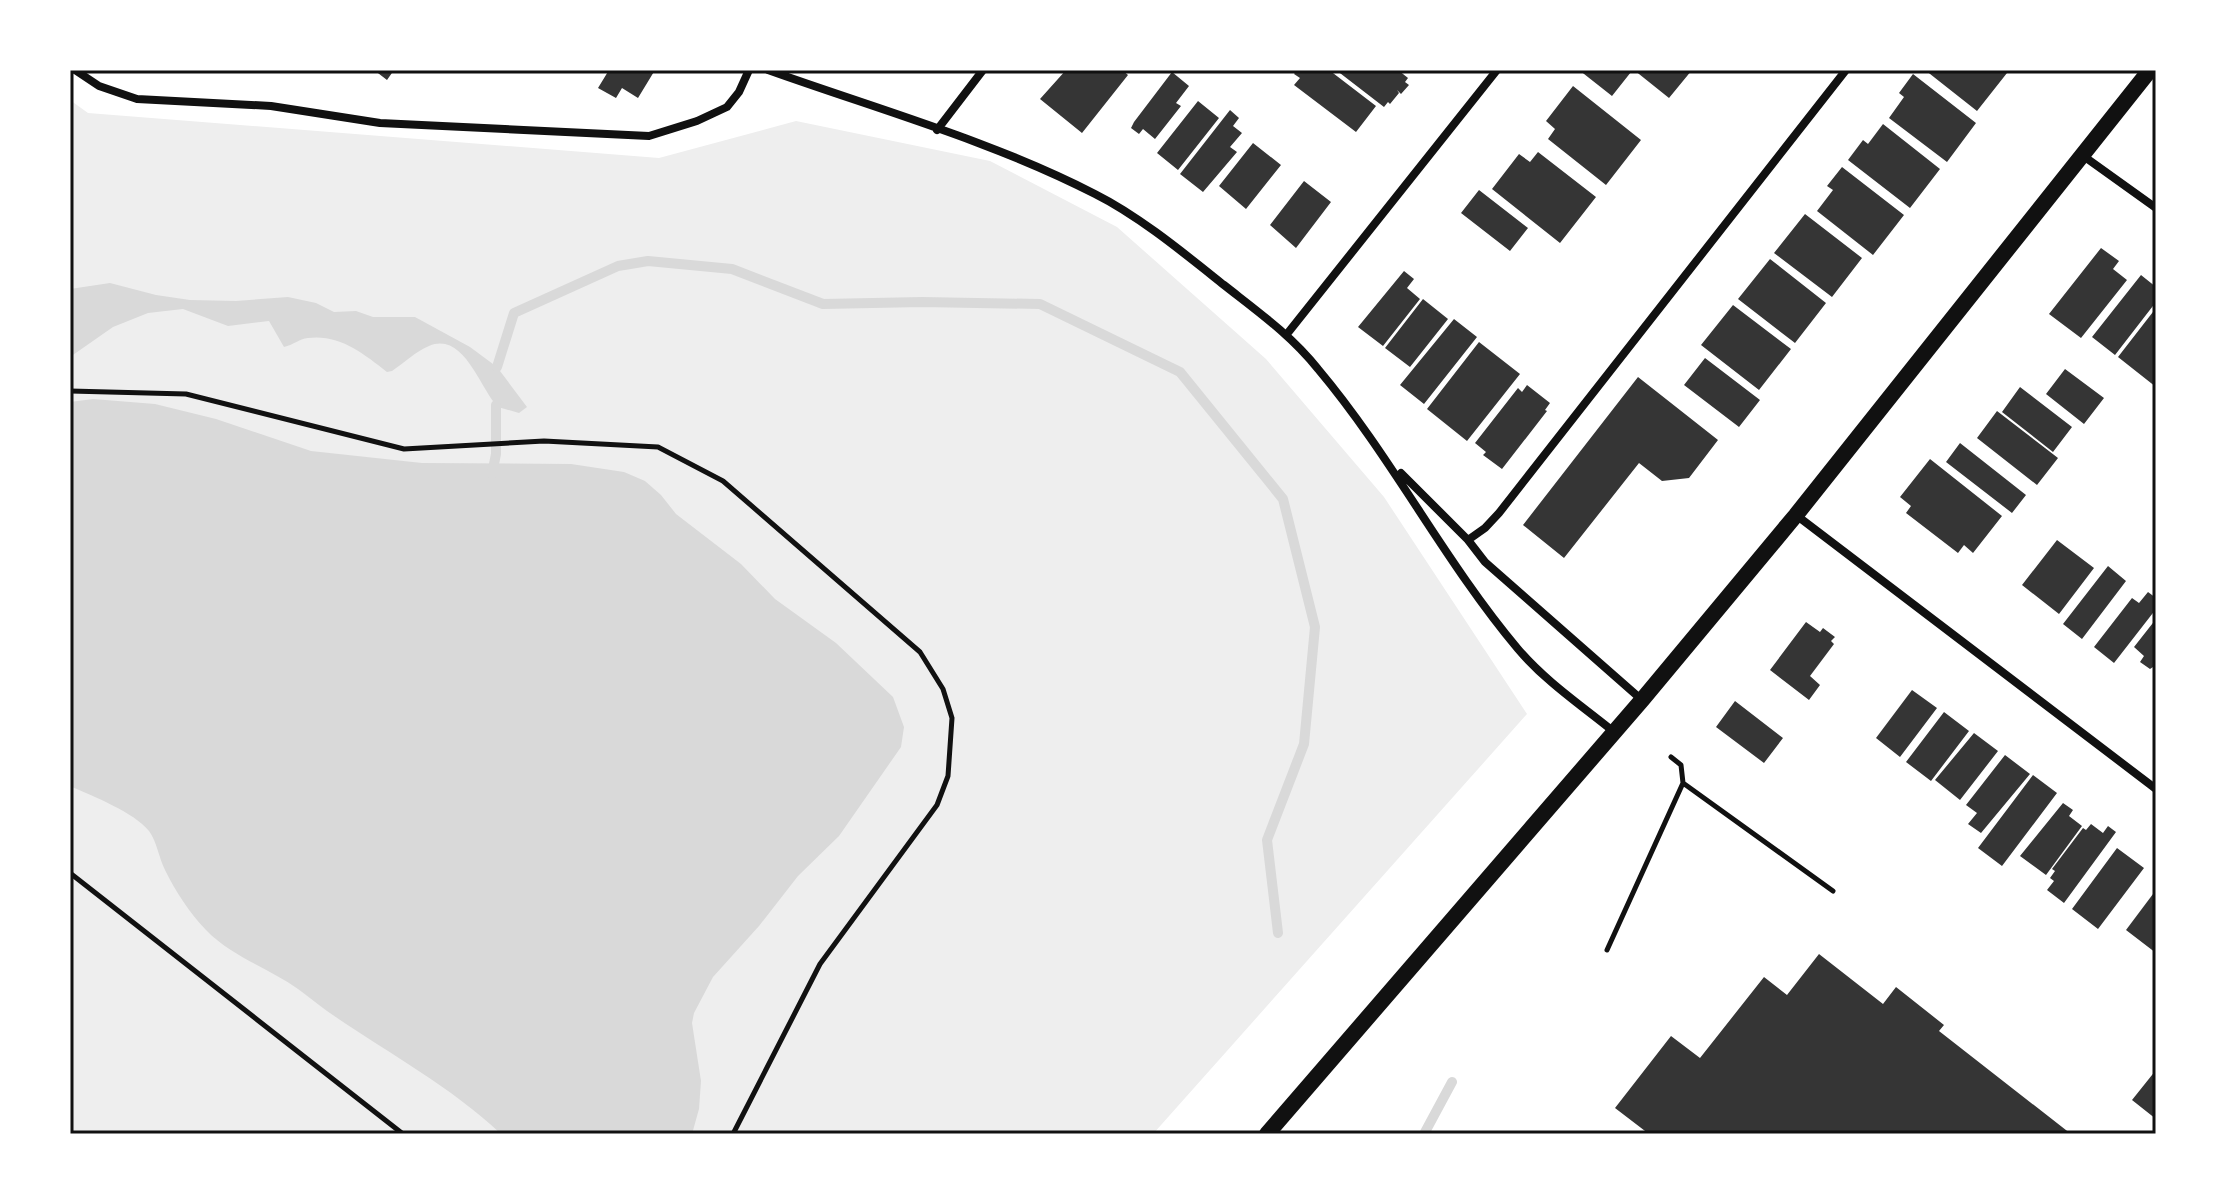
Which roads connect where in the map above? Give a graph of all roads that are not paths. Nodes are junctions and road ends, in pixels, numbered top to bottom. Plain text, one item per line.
1 (75, 70) edge
2 (749, 70) edge
3 (768, 70) edge
4 (983, 70) edge
5 (1497, 70) edge
6 (1846, 70) edge
7 (2150, 70) edge
8 (937, 130) junction
9 (2082, 154) junction
10 (2156, 208) edge
11 (1287, 334) junction
12 (1389, 460) junction
13 (1796, 515) junction
14 (1468, 540) junction
15 (1642, 700) junction
16 (1614, 732) junction
17 (2156, 789) edge
18 (1267, 1134) edge

1 - 2 street
3 - 8 street
4 - 8 street
5 - 11 street
6 - 14 street
7 - 9 main road
8 - 11 street
9 - 10 street
9 - 13 main road
11 - 12 street
12 - 14 street
12 - 16 street
13 - 15 main road
13 - 17 street
14 - 15 street
15 - 16 main road
16 - 18 main road

